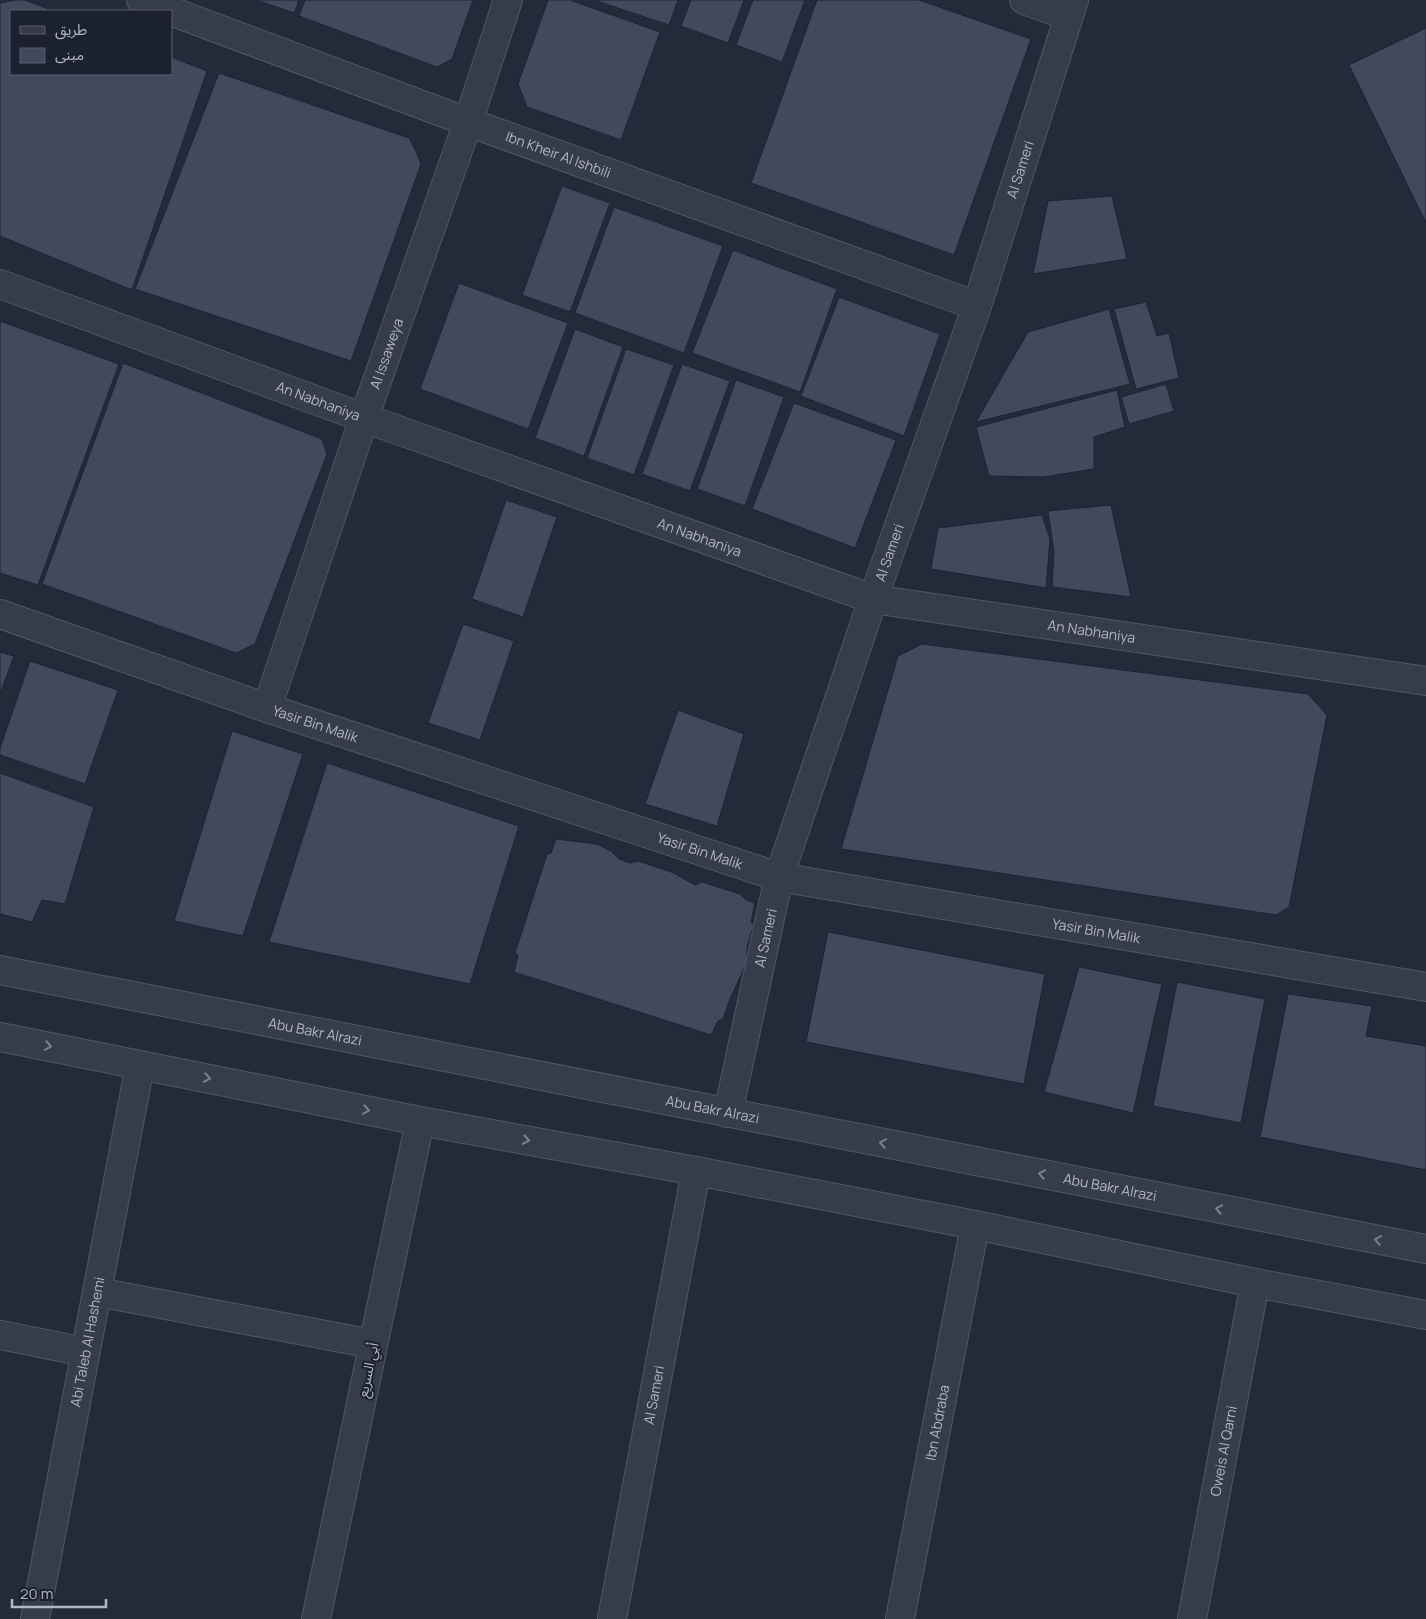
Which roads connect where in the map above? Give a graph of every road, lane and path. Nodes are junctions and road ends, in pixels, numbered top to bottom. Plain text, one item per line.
1 (141, 0) edge
2 (508, 0) edge
3 (1024, 0) edge
4 (1071, 8) edge
5 (168, 10) edge
6 (172, 12) edge
7 (468, 122) junction
8 (0, 284) edge
9 (977, 306) junction
10 (364, 418) junction
11 (873, 599) junction
12 (0, 614) edge
13 (1426, 681) edge
14 (268, 708) junction
15 (779, 877) junction
16 (0, 970) edge
17 (1426, 988) edge
18 (0, 1037) edge
19 (140, 1065) junction
20 (728, 1113) junction
21 (420, 1121) junction
22 (696, 1171) junction
23 (975, 1225) junction
24 (1426, 1250) edge
25 (1254, 1283) junction
26 (97, 1292) junction
27 (1426, 1315) edge
28 (0, 1335) edge
29 (373, 1344) junction
30 (86, 1352) junction
31 (35, 1619) edge
32 (316, 1619) edge
33 (612, 1619) edge
34 (900, 1619) edge
35 (1192, 1619) edge

1 - 5 street, Ibn Kheir Al Ishbili
2 - 7 street, Al Issaweya
3 - 4 street
4 - 9 street, Al Sameri
6 - 7 street, Ibn Kheir Al Ishbili
7 - 9 street, Ibn Kheir Al Ishbili
7 - 10 street, Al Issaweya
8 - 10 street, An Nabhaniya
9 - 11 street, Al Sameri
10 - 11 street, An Nabhaniya
10 - 14 street, Al Issaweya
11 - 13 street, An Nabhaniya
11 - 15 street, Al Sameri
12 - 14 street, Yasir Bin Malik
14 - 15 street, Yasir Bin Malik
15 - 17 street, Yasir Bin Malik
15 - 20 street, Al Sameri
16 - 20 street, Abu Bakr Alrazi
18 -> 19 street
19 -> 21 street
19 - 26 street, Abi Taleb Al Hashemi
24 -> 20 street, Abu Bakr Alrazi
21 -> 22 street
21 - 29 street, أبي السريع
22 - 23 street
22 - 33 street, Al Sameri
23 - 25 street
23 - 34 street, Ibn Abdraba
25 - 27 street
25 - 35 street, Oweis Al Qarni
26 - 29 street
26 - 30 street, Abi Taleb Al Hashemi
28 - 30 street
29 - 32 street, أبي السريع
30 - 31 street, Abi Taleb Al Hashemi

